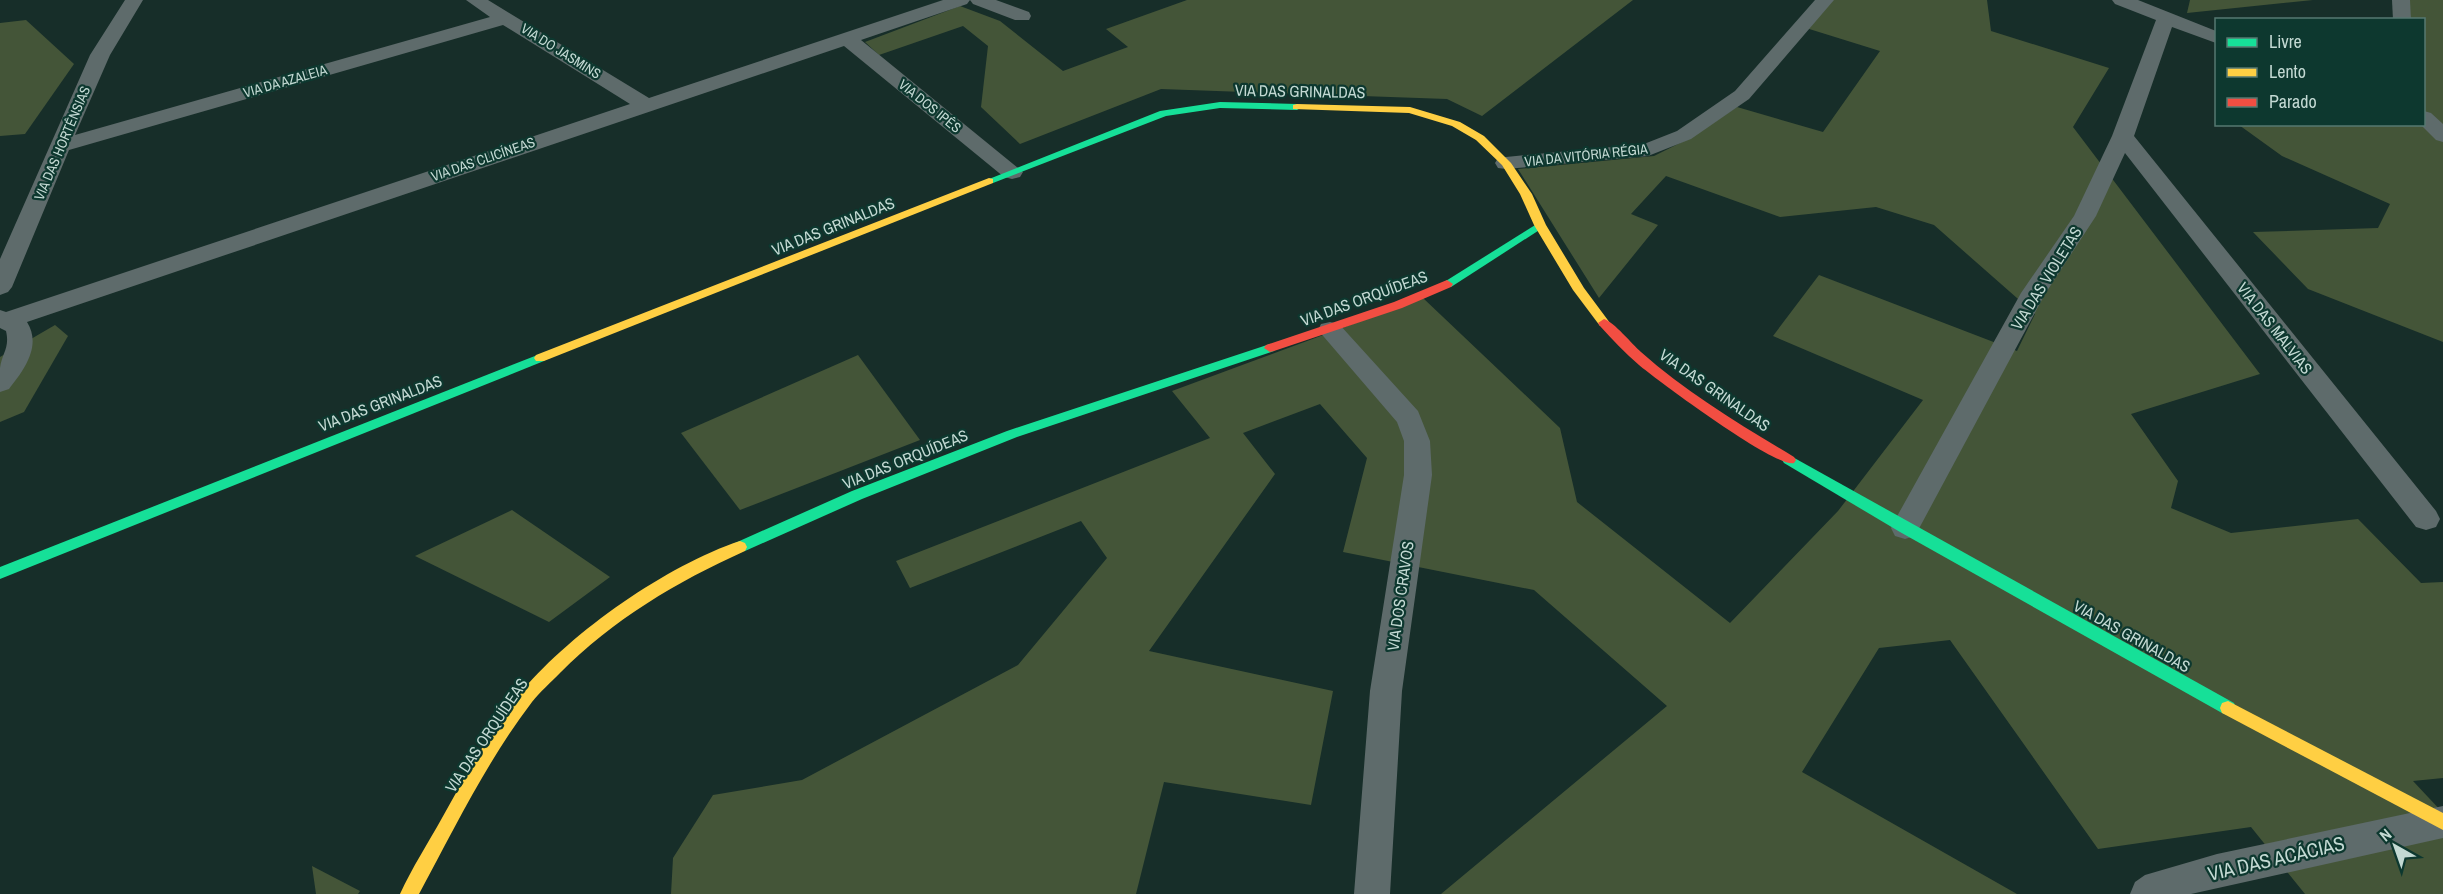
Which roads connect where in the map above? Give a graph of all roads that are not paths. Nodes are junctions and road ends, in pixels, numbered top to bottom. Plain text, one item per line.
1 (475, 0) edge
2 (961, 0) edge
3 (979, 0) edge
4 (1825, 0) edge
5 (2121, 0) edge
6 (2401, 0) edge
7 (132, 2) edge
8 (1022, 16) dead end
9 (507, 18) junction
10 (2166, 18) junction
11 (2402, 18) edge
12 (2215, 37) edge
13 (848, 39) junction
14 (645, 105) junction
15 (2425, 118) edge
16 (2123, 136) junction
17 (2443, 136) edge
18 (62, 145) junction
19 (1506, 164) junction
20 (1012, 172) junction
21 (1540, 225) junction
22 (0, 287) edge
23 (3, 319) edge
24 (1330, 330) junction
25 (0, 383) edge
26 (2426, 519) dead end
27 (1905, 528) junction
28 (0, 573) edge
29 (2443, 822) edge
30 (409, 894) edge
31 (1372, 894) edge
32 (2148, 894) edge

1 - 9 street, VIA DO JASMINS
2 - 13 street, VIA DAS CLICÍNEAS
3 - 8 street
4 - 19 street, VIA DA VITÓRIA RÉGIA
5 - 10 street
6 - 11 street
7 - 18 street, VIA DAS HORTÊNSIAS
9 - 14 street, VIA DO JASMINS
9 - 18 street, VIA DA AZALEIA
10 - 12 street
10 - 16 street, VIA DAS VIOLETAS
13 - 14 street, VIA DAS CLICÍNEAS
13 - 20 street, VIA DOS IPÊS
14 - 23 street, VIA DAS CLICÍNEAS
15 - 17 street
16 - 26 street, VIA DAS MALVIAS
16 - 27 street, VIA DAS VIOLETAS
18 - 22 street, VIA DAS HORTÊNSIAS
19 - 20 street, VIA DAS GRINALDAS
19 - 21 street, VIA DAS GRINALDAS
20 - 28 street, VIA DAS GRINALDAS
21 - 24 street, VIA DAS ORQUÍDEAS
21 - 27 street, VIA DAS GRINALDAS
23 - 25 street
24 - 30 street, VIA DAS ORQUÍDEAS
24 - 31 street, VIA DOS CRAVOS
27 - 29 street, VIA DAS GRINALDAS
29 - 32 street, VIA DAS ACÁCIAS

